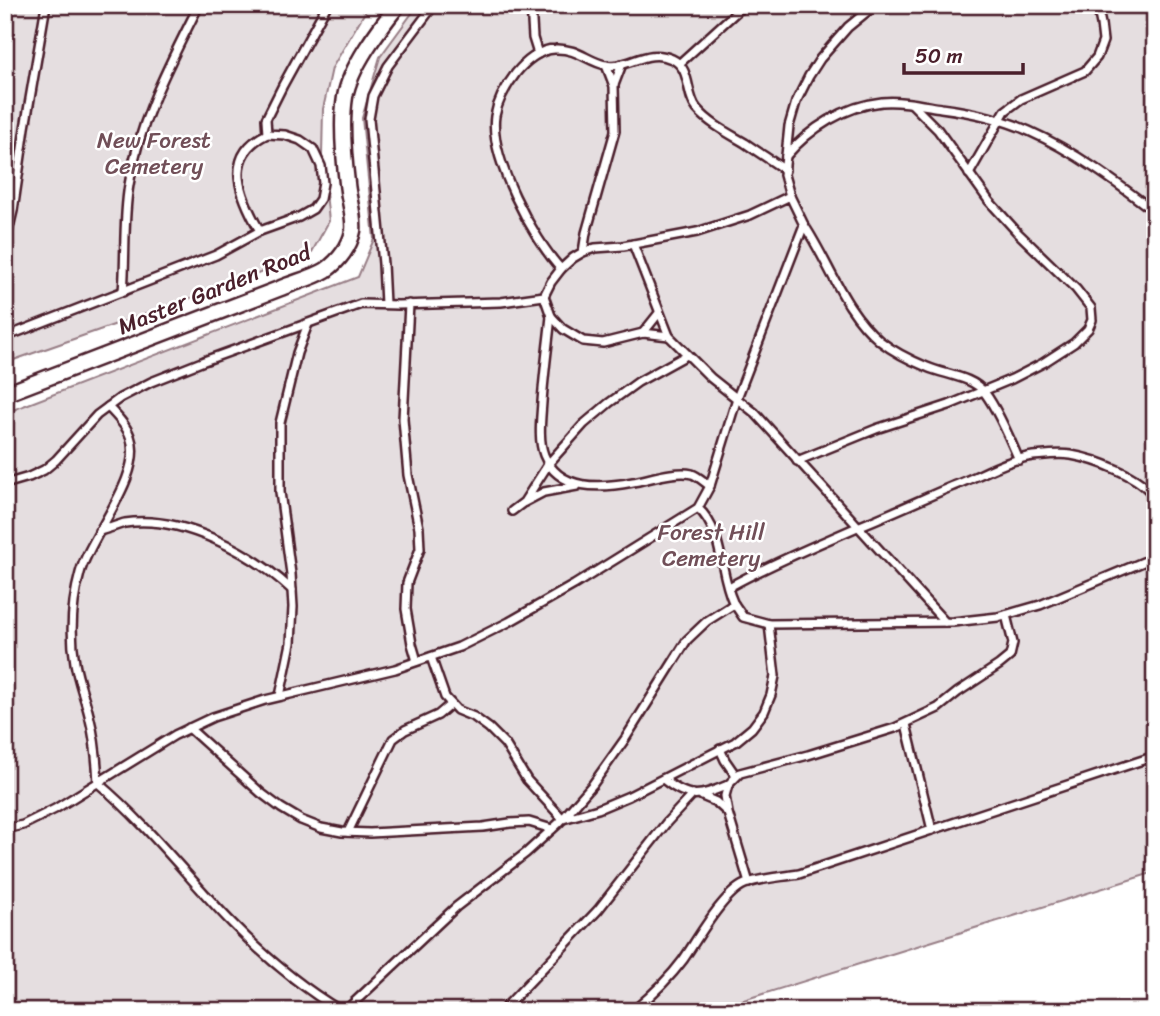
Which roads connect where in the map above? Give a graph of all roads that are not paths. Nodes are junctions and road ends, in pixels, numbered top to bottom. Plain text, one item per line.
1 (46, 5) edge
2 (199, 5) edge
3 (327, 5) edge
4 (398, 5) edge
5 (434, 5) edge
6 (531, 5) edge
7 (744, 5) edge
8 (875, 5) edge
9 (1097, 5) edge
10 (538, 54) junction
11 (680, 63) junction
12 (622, 64) junction
13 (606, 65) junction
14 (614, 86) junction
15 (912, 104) junction
16 (999, 119) junction
17 (267, 134) junction
18 (786, 156) junction
19 (785, 170) junction
20 (969, 174) junction
21 (790, 197) junction
22 (1155, 212) edge
23 (804, 225) junction
24 (260, 231) junction
25 (634, 244) junction
26 (5, 245) edge
27 (583, 252) junction
28 (561, 270) junction
29 (122, 292) junction
30 (544, 296) junction
31 (385, 304) junction
32 (409, 304) junction
33 (659, 313) junction
34 (551, 316) junction
35 (308, 324) junction
36 (643, 333) junction
37 (669, 336) junction
38 (5, 337) edge
39 (687, 355) junction
40 (984, 392) junction
41 (5, 394) edge
42 (737, 398) junction
43 (108, 407) junction
44 (1019, 460) junction
45 (797, 461) junction
46 (549, 463) junction
47 (5, 484) edge
48 (580, 485) junction
49 (710, 486) junction
50 (1155, 498) edge
51 (524, 502) junction
52 (698, 508) junction
53 (512, 511) dead end
54 (859, 527) junction
55 (99, 532) junction
56 (1155, 556) edge
57 (729, 587) junction
58 (292, 591) junction
59 (734, 604) junction
60 (1006, 615) junction
61 (945, 622) junction
62 (769, 624) junction
63 (430, 657) junction
64 (417, 661) junction
65 (280, 696) junction
66 (451, 704) junction
67 (906, 724) junction
68 (189, 728) junction
69 (720, 750) junction
70 (1155, 757) edge
71 (736, 776) junction
72 (663, 779) junction
73 (98, 783) junction
74 (728, 785) junction
75 (693, 794) junction
76 (702, 796) junction
77 (728, 813) junction
78 (563, 819) junction
79 (5, 829) edge
80 (552, 829) junction
81 (932, 830) junction
82 (348, 832) junction
83 (749, 883) junction
84 (343, 1011) edge
85 (502, 1011) edge
86 (633, 1011) edge

1 - 26 lane
2 - 29 lane
3 - 17 lane
4 - 41 street, Master Garden Road
5 - 31 lane
6 - 10 lane
7 - 11 lane
8 - 18 lane
9 - 16 lane
10 - 13 lane
10 - 28 lane
11 - 12 lane
11 - 19 lane
12 - 13 lane
12 - 14 lane
13 - 14 lane
14 - 27 lane
15 - 16 lane
15 - 18 lane
15 - 20 lane
16 - 20 lane
16 - 22 lane
17 - 24 lane
17 - 24 lane
18 - 19 lane
19 - 21 lane
20 - 40 lane
21 - 23 lane
21 - 25 lane
23 - 40 lane
23 - 42 lane
24 - 29 lane
25 - 27 lane
25 - 33 lane
27 - 28 lane
28 - 30 lane
29 - 38 lane
30 - 32 lane
30 - 34 lane
31 - 32 lane
31 - 35 lane
32 - 64 lane
33 - 36 lane
33 - 37 lane
34 - 36 lane
34 - 46 lane
35 - 43 lane
35 - 58 lane
36 - 37 lane
37 - 39 lane
39 - 42 lane
39 - 46 lane
40 - 44 lane
40 - 45 lane
42 - 45 lane
42 - 49 lane
43 - 47 lane
43 - 55 lane
44 - 50 lane
44 - 54 lane
45 - 54 lane
46 - 48 lane
46 - 51 lane
48 - 49 lane
48 - 51 lane
49 - 52 lane
51 - 53 lane
52 - 57 lane
52 - 63 lane
54 - 57 lane
54 - 61 lane
55 - 58 lane
55 - 73 lane
56 - 60 lane
57 - 59 lane
58 - 65 lane
59 - 62 lane
59 - 78 lane
60 - 61 lane
60 - 67 lane
61 - 62 lane
62 - 69 lane
63 - 64 lane
63 - 66 lane
64 - 65 lane
65 - 68 lane
66 - 78 lane
66 - 82 lane
67 - 71 lane
67 - 81 lane
68 - 73 lane
68 - 82 lane
69 - 71 lane
69 - 72 lane
70 - 81 lane
71 - 74 lane
72 - 75 lane
72 - 78 lane
73 - 79 lane
73 - 84 lane
74 - 76 lane
74 - 77 lane
75 - 76 lane
75 - 85 lane
76 - 77 lane
77 - 83 lane
78 - 80 lane
80 - 82 lane
80 - 84 lane
81 - 83 lane
83 - 86 lane

